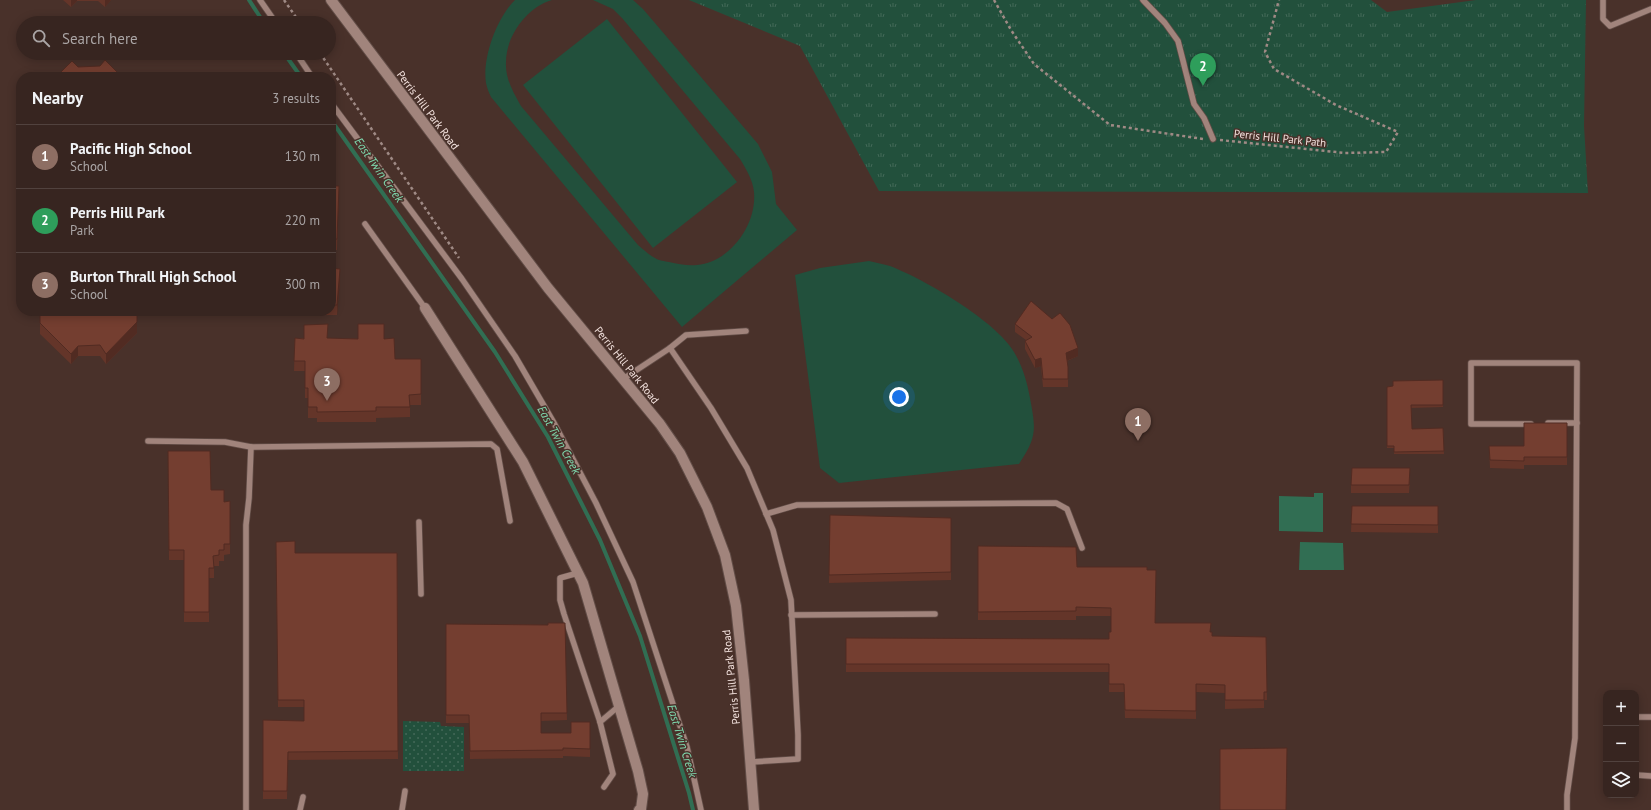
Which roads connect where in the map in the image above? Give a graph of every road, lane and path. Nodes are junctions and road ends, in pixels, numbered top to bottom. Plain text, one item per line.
1 (260, 0) edge
2 (284, 0) edge
3 (331, 0) edge
4 (994, 0) edge
5 (1143, 0) edge
6 (1279, 0) edge
7 (1603, 0) edge
8 (1651, 9) edge
9 (271, 16) edge
10 (295, 16) edge
11 (301, 60) edge
12 (325, 60) edge
13 (309, 72) edge
14 (333, 72) edge
15 (336, 76) edge
16 (336, 110) edge
17 (1213, 139) junction
18 (365, 224) dead end
19 (461, 260) dead end
20 (425, 308) joint
21 (746, 331) dead end
22 (670, 348) junction
23 (623, 379) junction
24 (1577, 423) junction
25 (148, 441) dead end
26 (251, 446) junction
27 (766, 514) junction
28 (510, 521) dead end
29 (419, 522) dead end
30 (1082, 548) dead end
31 (578, 573) junction
32 (421, 594) dead end
33 (935, 614) dead end
34 (791, 615) junction
35 (619, 706) junction
36 (1639, 717) edge
37 (1651, 718) edge
38 (600, 722) junction
39 (751, 762) junction
40 (1639, 776) edge
41 (1651, 776) edge
42 (604, 787) dead end
43 (405, 791) dead end
44 (303, 797) dead end
45 (246, 810) edge
46 (300, 810) edge
47 (402, 810) edge
48 (639, 810) edge
49 (701, 810) edge
50 (754, 810) edge
51 (1567, 810) edge

1 - 9 lane
2 - 10 path
3 - 23 street, Perris Hill Park Road
4 - 17 path, Perris Hill Park Path
5 - 17 lane
6 - 17 path, Perris Hill Park Path
7 - 8 lane
11 - 13 lane
12 - 14 path
15 - 19 path
16 - 49 lane
18 - 20 lane
20 - 31 street
21 - 22 lane
22 - 23 lane
22 - 27 lane
23 - 39 street, Perris Hill Park Road
24 - 24 lane
24 - 51 lane
25 - 26 lane
26 - 28 lane
26 - 45 lane
27 - 30 lane
27 - 34 lane
29 - 32 lane
31 - 35 street
31 - 38 lane
33 - 34 lane
34 - 39 lane
35 - 38 lane
35 - 48 street
36 - 37 lane
38 - 42 lane
39 - 50 street, Perris Hill Park Road
40 - 41 lane
43 - 47 lane
44 - 46 lane

